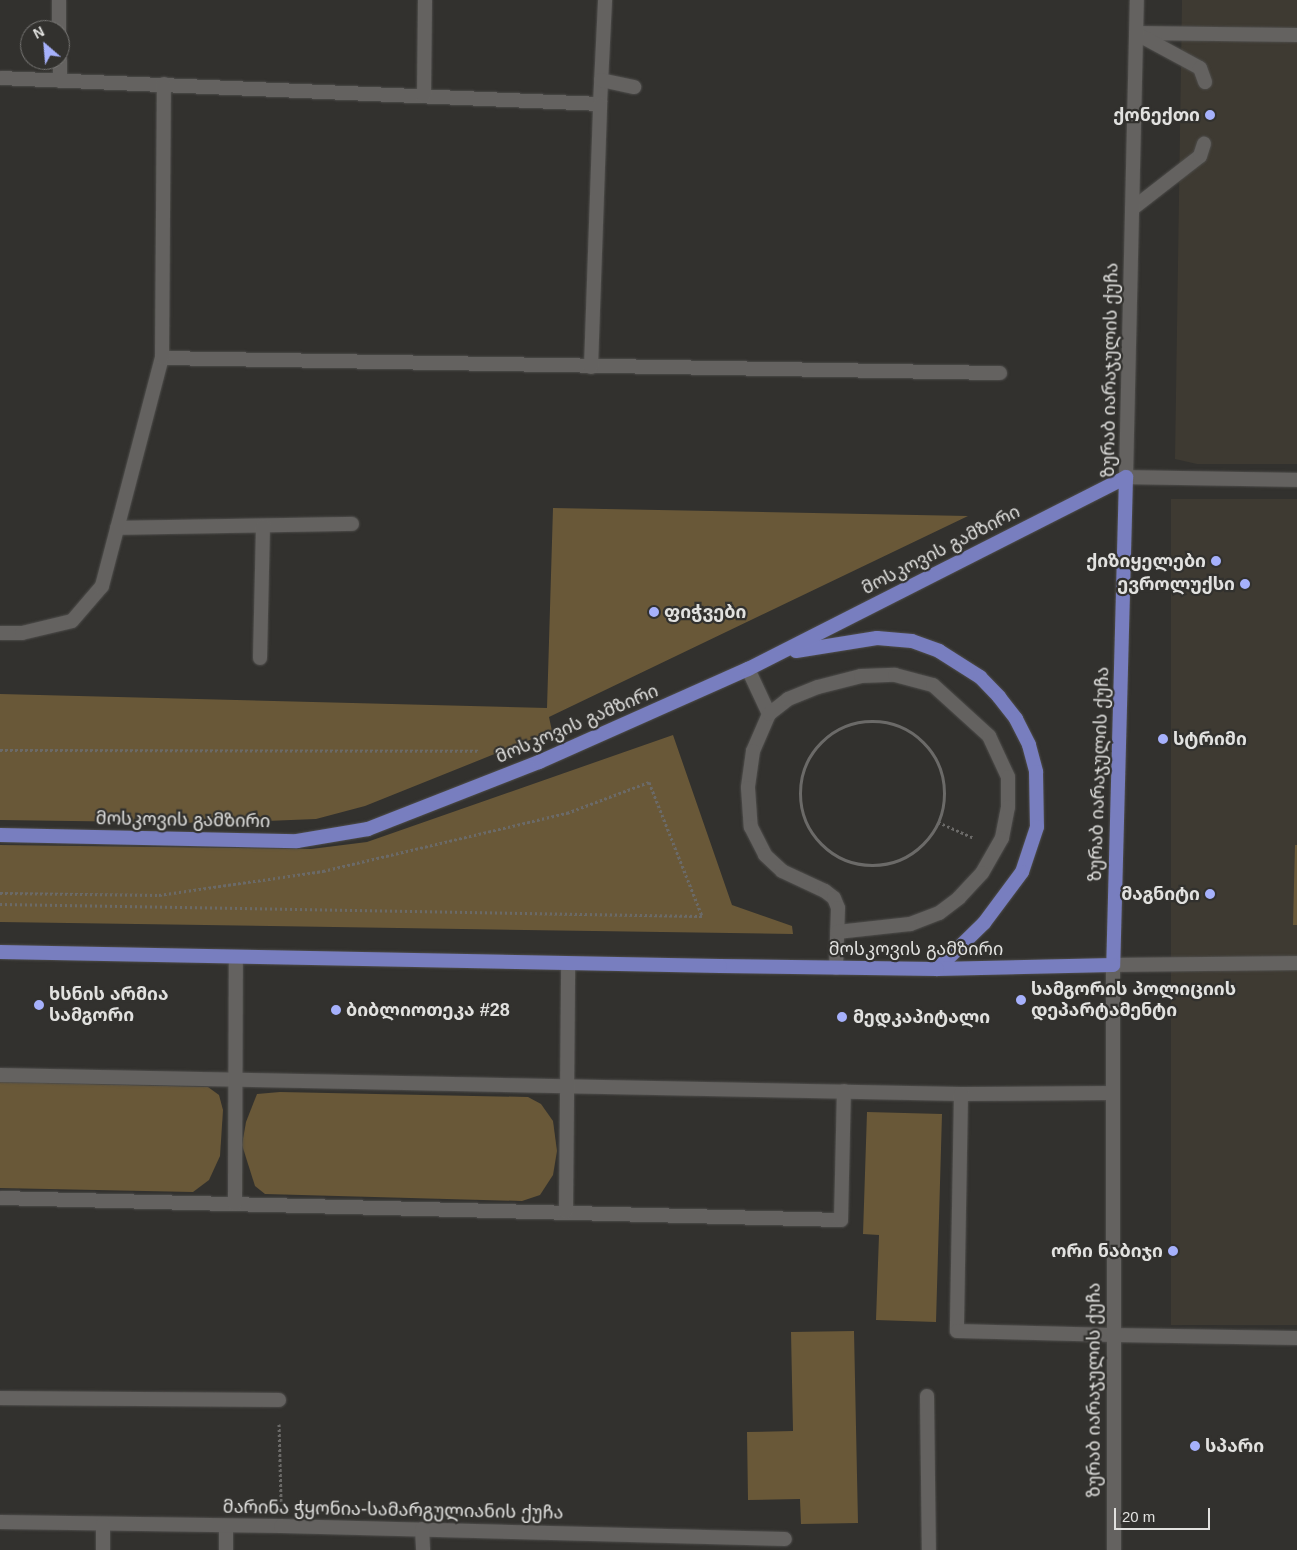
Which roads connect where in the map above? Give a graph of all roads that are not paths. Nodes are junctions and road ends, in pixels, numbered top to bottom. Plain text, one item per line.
1 (59, 0) edge
2 (425, 0) edge
3 (605, 0) edge
4 (1137, 0) edge
5 (59, 20) edge
6 (1136, 34) junction
7 (1297, 35) edge
8 (60, 70) edge
9 (0, 78) edge
10 (601, 80) junction
11 (60, 81) junction
12 (1205, 82) dead end
13 (164, 84) junction
14 (634, 87) dead end
15 (424, 96) junction
16 (600, 104) junction
17 (1204, 144) dead end
18 (1132, 209) junction
19 (162, 358) junction
20 (590, 367) junction
21 (1000, 374) dead end
22 (1126, 477) junction
23 (1297, 480) edge
24 (352, 524) dead end
25 (263, 526) junction
26 (117, 528) junction
27 (0, 633) edge
28 (778, 654) junction
29 (260, 658) dead end
30 (748, 670) junction
31 (769, 714) junction
32 (0, 835) edge
33 (837, 932) junction
34 (0, 952) edge
35 (236, 956) junction
36 (1297, 963) edge
37 (568, 964) junction
38 (1113, 965) junction
39 (836, 968) junction
40 (937, 969) junction
41 (0, 1075) edge
42 (234, 1079) junction
43 (567, 1086) junction
44 (844, 1091) junction
45 (1111, 1093) junction
46 (961, 1094) junction
47 (0, 1198) edge
48 (236, 1204) junction
49 (566, 1212) junction
50 (1113, 1335) junction
51 (1297, 1338) edge
52 (927, 1396) dead end
53 (0, 1398) edge
54 (279, 1400) road end
55 (0, 1522) edge
56 (103, 1524) junction
57 (226, 1526) junction
58 (422, 1529) junction
59 (784, 1539) dead end
60 (103, 1550) edge
61 (226, 1550) edge
62 (423, 1550) edge
63 (929, 1550) edge
64 (1114, 1550) edge

1 - 5 street
2 - 15 street
3 - 10 street
4 - 6 street, ზურაბ იარაჯულის ქუჩა
6 - 7 street
6 - 12 street
6 - 18 street, ზურაბ იარაჯულის ქუჩა
8 - 11 street
9 - 11 street
10 - 14 street
10 - 16 street
11 - 13 street
13 - 15 street
13 - 19 street
15 - 16 street
16 - 20 street
17 - 18 street
18 - 22 street, ზურაბ იარაჯულის ქუჩა
19 - 20 street
19 - 26 street
20 - 21 street
22 - 23 street
22 - 28 main road, მოსკოვის გამზირი
22 - 38 main road, ზურაბ იარაჯულის ქუჩა
24 - 25 street
25 - 26 street
25 - 29 street
26 - 27 street
28 - 30 main road, მოსკოვის გამზირი
28 - 40 main road
30 - 31 street
30 - 32 main road, მოსკოვის გამზირი
31 - 33 street
31 - 33 street
33 - 39 street
34 - 35 main road, მოსკოვის გამზირი
35 - 37 main road, მოსკოვის გამზირი
35 - 42 street
36 - 38 street
37 - 39 main road, მოსკოვის გამზირი
37 - 43 street
38 - 40 main road, მოსკოვის გამზირი
38 - 45 street, ზურაბ იარაჯულის ქუჩა
39 - 40 main road, მოსკოვის გამზირი
41 - 42 street
42 - 43 street
42 - 48 street
43 - 44 street
43 - 49 street
44 - 46 street
44 - 49 street
45 - 46 street
45 - 50 street, ზურაბ იარაჯულის ქუჩა
46 - 50 street
47 - 48 street
48 - 49 street
50 - 51 street
50 - 64 street, ზურაბ იარაჯულის ქუჩა
52 - 63 street
53 - 54 street
55 - 56 street, მარინა ჭყონია-სამარგულიანის ქუჩა
56 - 57 street, მარინა ჭყონია-სამარგულიანის ქუჩა
56 - 60 street
57 - 58 street, მარინა ჭყონია-სამარგულიანის ქუჩა
57 - 61 street
58 - 59 street, მარინა ჭყონია-სამარგულიანის ქუჩა
58 - 62 street

